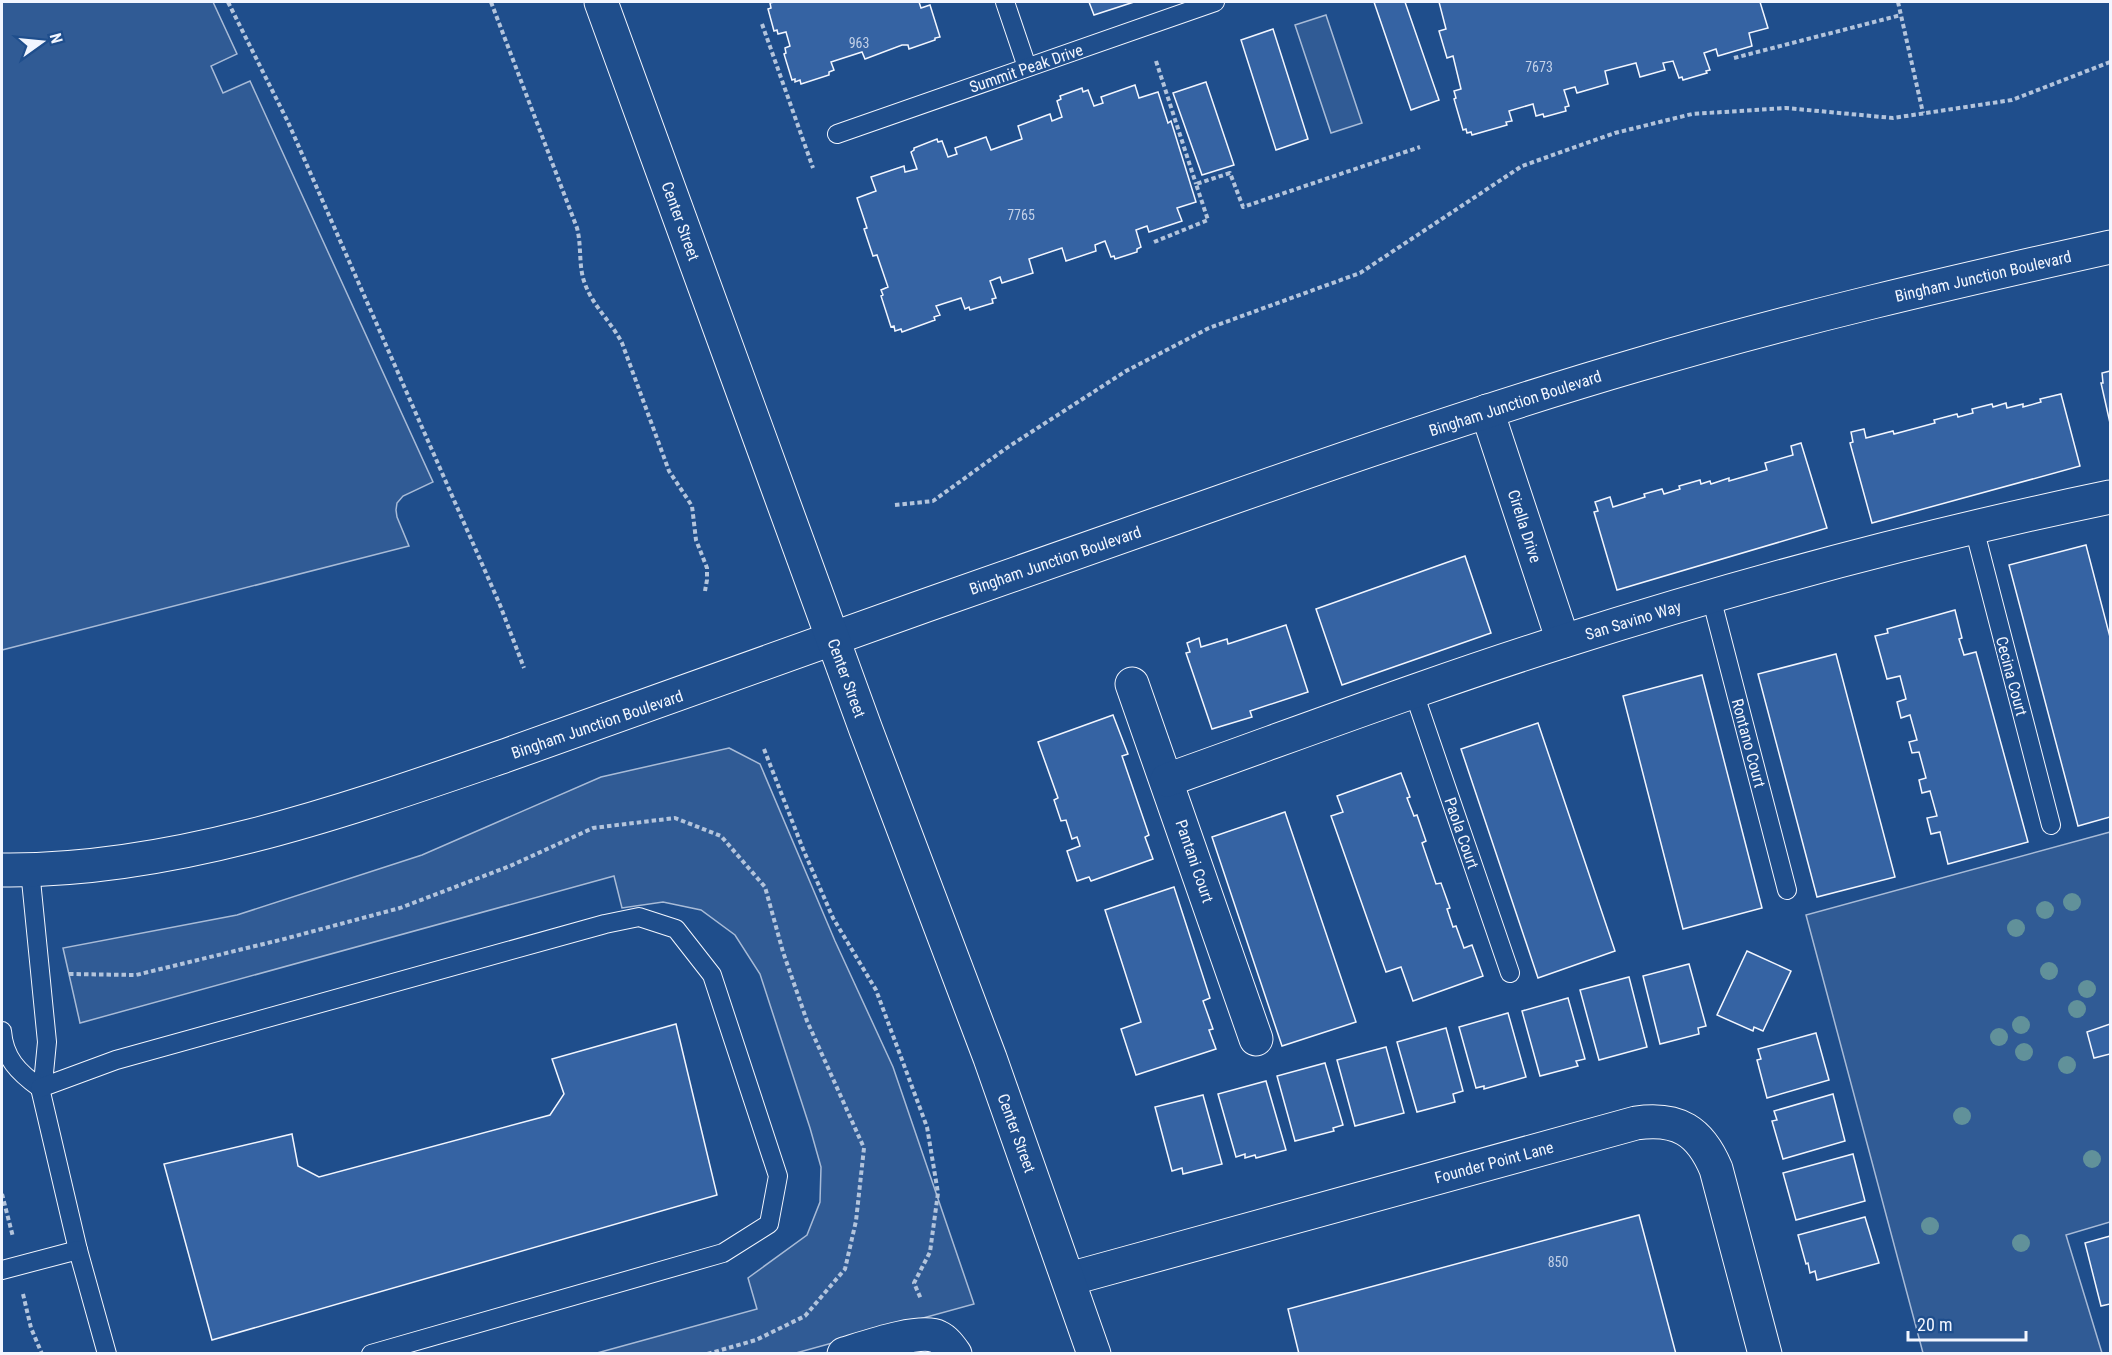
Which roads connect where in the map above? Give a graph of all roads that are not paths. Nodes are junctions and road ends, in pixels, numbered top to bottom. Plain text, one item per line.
1 (601, 2) edge
2 (1005, 2) edge
3 (1215, 2) edge
4 (1027, 67) junction
5 (837, 134) dead end
6 (2110, 247) edge
7 (1487, 411) junction
8 (2110, 496) edge
9 (1974, 528) junction
10 (1711, 597) junction
11 (833, 640) junction
12 (1563, 641) junction
13 (1132, 684) dead end
14 (1414, 693) junction
15 (1167, 780) junction
16 (2051, 825) dead end
17 (16, 870) edge
18 (1787, 890) dead end
19 (1510, 973) dead end
20 (2, 1031) edge
21 (1256, 1039) dead end
22 (40, 1088) junction
23 (78, 1250) junction
24 (2, 1270) edge
25 (1069, 1279) junction
26 (945, 1344) edge
27 (107, 1353) edge
28 (371, 1353) edge
29 (844, 1353) edge
30 (1094, 1353) edge
31 (1766, 1353) edge

1 - 11 main road, Center Street
2 - 4 lane
3 - 4 lane, Summit Peak Drive
4 - 5 lane, Summit Peak Drive
6 - 7 main road, Bingham Junction Boulevard
7 - 11 main road, Bingham Junction Boulevard
7 - 12 main road, Cirella Drive
8 - 9 main road, San Savino Way
9 - 10 main road, San Savino Way
9 - 16 lane, Cecina Court
10 - 12 main road, San Savino Way
10 - 18 lane, Rontano Court
11 - 17 main road, Bingham Junction Boulevard
11 - 25 main road, Center Street
12 - 14 main road, San Savino Way
13 - 15 main road, Pantani Court
14 - 15 main road, San Savino Way
14 - 19 lane, Paola Court
15 - 21 main road, Pantani Court
17 - 22 lane
20 - 22 lane
22 - 23 lane
22 - 28 lane
23 - 24 lane
23 - 27 lane
25 - 30 main road, Center Street
25 - 31 main road, Founder Point Lane
26 - 29 main road

